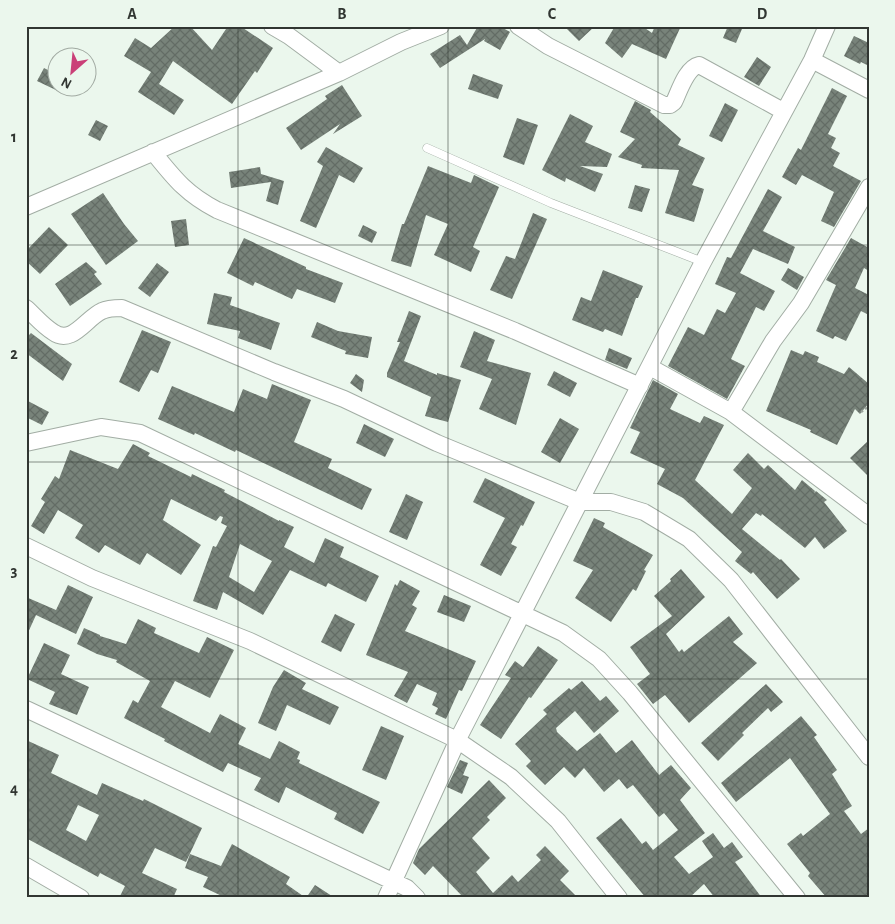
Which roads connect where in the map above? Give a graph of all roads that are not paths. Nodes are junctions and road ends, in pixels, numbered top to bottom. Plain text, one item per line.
1 (272, 26) edge
2 (441, 26) edge
3 (518, 26) edge
4 (827, 26) edge
5 (812, 60) junction
6 (340, 73) junction
7 (869, 90) edge
8 (783, 111) junction
9 (427, 148) dead end
10 (153, 152) junction
11 (869, 187) edge
12 (26, 207) edge
13 (702, 262) junction
14 (26, 308) edge
15 (650, 367) junction
16 (640, 386) junction
17 (732, 412) junction
18 (26, 443) edge
19 (580, 502) junction
20 (869, 516) edge
21 (26, 546) edge
22 (522, 615) junction
23 (26, 709) edge
24 (457, 740) junction
25 (869, 757) edge
26 (26, 866) edge
27 (393, 882) junction
28 (81, 898) edge
29 (386, 898) edge
30 (416, 898) edge
31 (619, 898) edge
32 (797, 898) edge

1 - 6 street
2 - 6 street
3 - 8 street
4 - 5 street
5 - 7 street
5 - 8 street
6 - 10 street
8 - 13 street
9 - 13 lane
10 - 12 street
10 - 16 street
11 - 17 street
13 - 15 street
14 - 19 street
15 - 16 street
15 - 17 street
16 - 19 street
17 - 20 street
18 - 22 street
19 - 22 street
19 - 25 street
21 - 24 street
22 - 24 street
22 - 32 street
23 - 27 street
24 - 27 street
24 - 31 street
26 - 28 street
27 - 29 street
27 - 30 street

